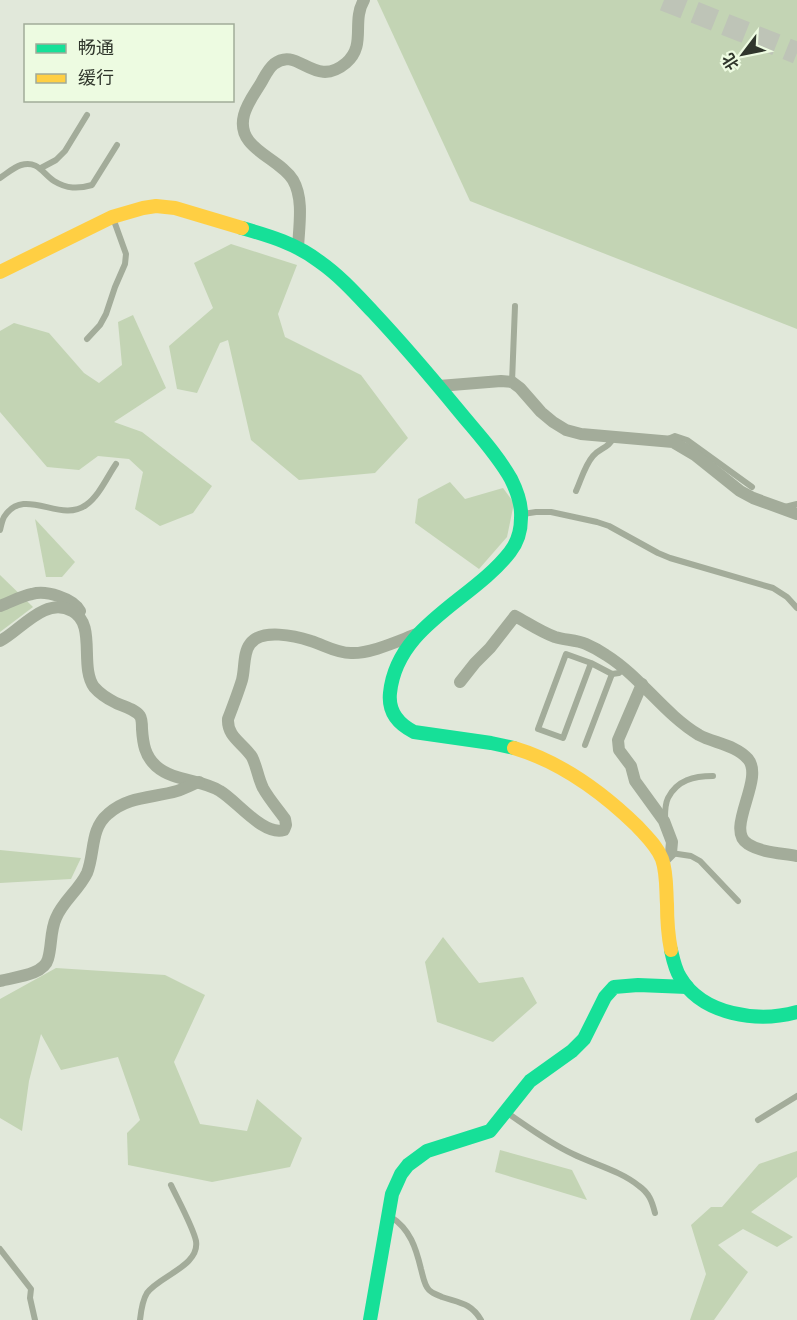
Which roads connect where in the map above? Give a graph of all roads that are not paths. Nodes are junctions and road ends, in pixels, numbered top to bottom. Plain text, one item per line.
1 (364, 0) edge
2 (87, 115) dead end
3 (117, 145) dead end
4 (41, 168) junction
5 (0, 178) edge
6 (112, 217) junction
7 (298, 248) junction
8 (0, 272) edge
9 (515, 306) dead end
10 (87, 339) dead end
11 (512, 382) junction
12 (439, 386) junction
13 (614, 436) junction
14 (665, 441) junction
15 (116, 464) dead end
16 (752, 487) dead end
17 (576, 491) dead end
18 (797, 504) edge
19 (782, 508) junction
20 (522, 514) junction
21 (797, 514) edge
22 (0, 530) edge
23 (0, 606) edge
24 (797, 608) edge
25 (81, 618) junction
26 (417, 634) junction
27 (0, 641) edge
28 (591, 663) junction
29 (625, 668) junction
30 (612, 674) junction
31 (460, 682) dead end
32 (642, 684) junction
33 (585, 745) dead end
34 (713, 776) dead end
35 (200, 782) junction
36 (664, 821) junction
37 (797, 856) edge
38 (667, 857) junction
39 (738, 901) dead end
40 (0, 981) edge
41 (687, 987) junction
42 (797, 1012) edge
43 (797, 1096) edge
44 (506, 1112) junction
45 (758, 1120) dead end
46 (171, 1185) dead end
47 (655, 1213) dead end
48 (388, 1216) junction
49 (0, 1249) edge
50 (36, 1320) edge
51 (140, 1320) edge
52 (370, 1320) edge
53 (481, 1320) edge

1 - 7 street
2 - 4 lane
3 - 4 lane
4 - 5 lane
6 - 7 street
6 - 8 street
6 - 10 lane
7 - 12 street
9 - 11 lane
11 - 12 street
11 - 13 street
12 - 20 street
13 - 14 street
13 - 17 lane
14 - 16 lane
14 - 19 street
15 - 22 lane
18 - 19 lane
19 - 21 street
20 - 24 lane
20 - 26 street
23 - 25 street
25 - 27 street
25 - 35 street
26 - 35 street
26 - 38 street
28 - 28 lane
28 - 30 lane
29 - 30 lane
29 - 31 street
29 - 32 street
30 - 33 lane
32 - 36 street
32 - 37 street
34 - 36 lane
35 - 40 street
36 - 38 street
38 - 39 lane
38 - 41 street
41 - 42 street
41 - 44 street
43 - 45 lane
44 - 47 lane
44 - 48 street
46 - 51 lane
48 - 52 street
48 - 53 lane
49 - 50 lane

